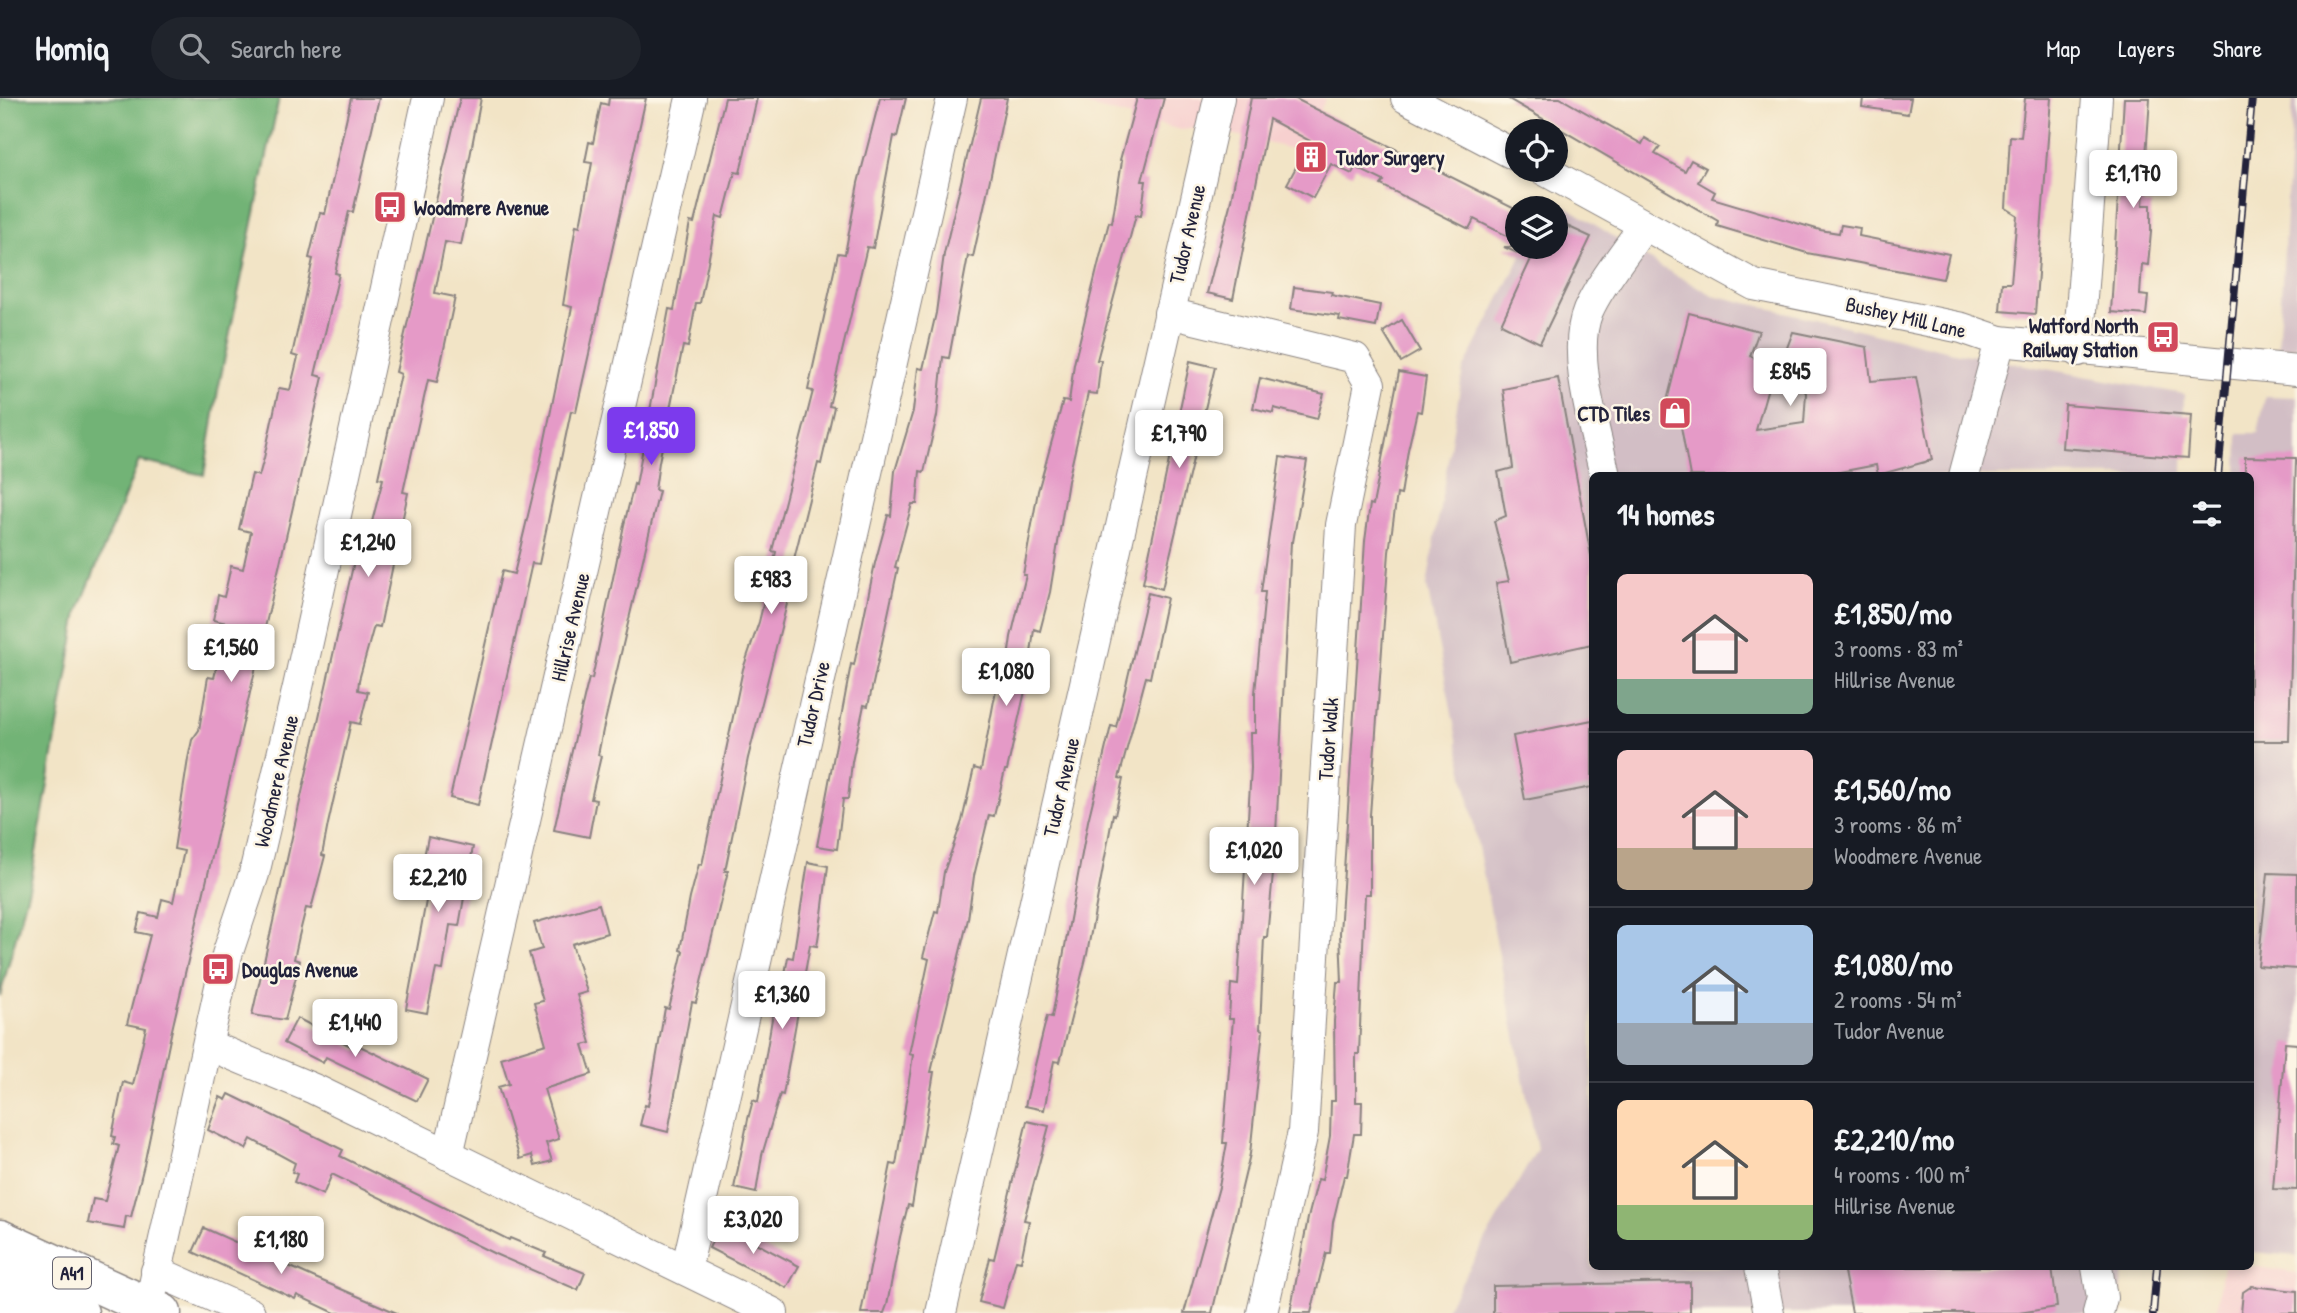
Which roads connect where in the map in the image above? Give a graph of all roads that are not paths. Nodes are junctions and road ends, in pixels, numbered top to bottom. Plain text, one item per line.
1 (428, 98) edge
2 (691, 98) edge
3 (952, 98) edge
4 (1219, 98) edge
5 (1406, 98) edge
6 (2097, 98) edge
7 (1505, 150) edge
8 (1566, 182) edge
9 (1644, 225) junction
10 (1168, 313) junction
11 (2000, 341) junction
12 (2078, 351) junction
13 (2297, 370) edge
14 (1604, 472) edge
15 (1965, 472) edge
16 (207, 1049) junction
17 (449, 1155) junction
18 (0, 1239) edge
19 (686, 1270) junction
20 (1761, 1270) edge
21 (2097, 1270) edge
22 (0, 1275) edge
23 (152, 1301) edge
24 (0, 1302) edge
25 (22, 1313) edge
26 (79, 1313) edge
27 (250, 1313) edge
28 (773, 1313) edge
29 (941, 1313) edge
30 (1262, 1313) edge
31 (1769, 1313) edge
32 (2098, 1313) edge

1 - 16 street, Woodmere Avenue
2 - 17 street, Hillrise Avenue
3 - 19 street, Tudor Drive
4 - 10 street, Tudor Avenue
5 - 7 street
6 - 12 street
8 - 9 street, Bushey Mill Lane
9 - 11 street, Bushey Mill Lane
9 - 14 street
10 - 29 street, Tudor Avenue
10 - 30 street, Tudor Walk
11 - 12 street, Bushey Mill Lane
11 - 15 street
12 - 13 street, Bushey Mill Lane
16 - 17 street
16 - 23 street, Woodmere Avenue
17 - 19 street
18 - 23 highway, A41
19 - 28 street
20 - 31 street
21 - 32 street
22 - 26 highway, A41
23 - 27 street
24 - 25 street

